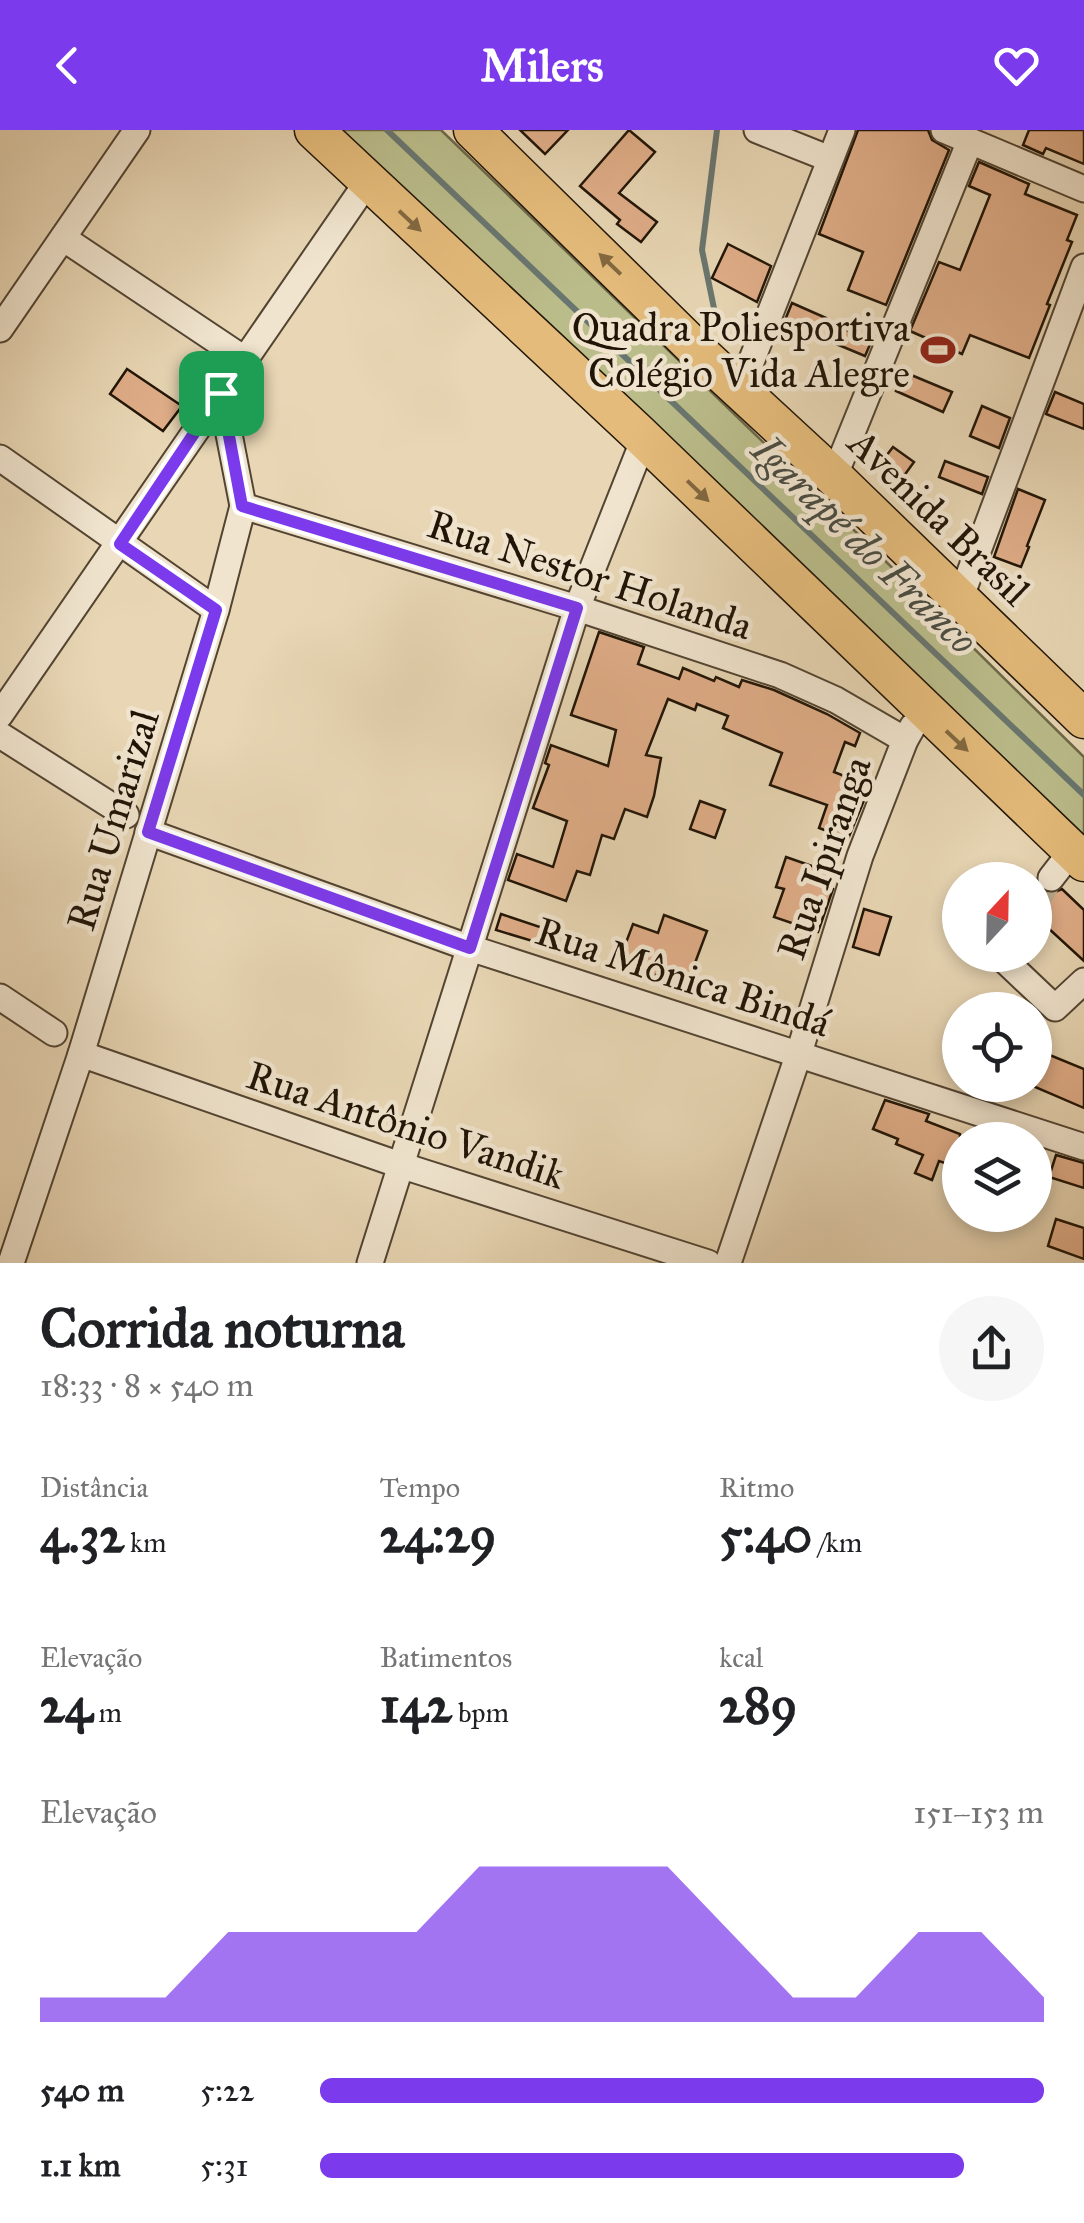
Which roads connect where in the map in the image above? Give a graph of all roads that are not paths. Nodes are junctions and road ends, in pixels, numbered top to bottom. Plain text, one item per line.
1 (138, 130) edge
2 (314, 130) edge
3 (473, 130) edge
4 (757, 130) edge
5 (842, 130) edge
6 (944, 130) edge
7 (970, 140) junction
8 (830, 159) junction
9 (368, 181) junction
10 (1084, 189) edge
11 (64, 238) junction
12 (1084, 267) edge
13 (0, 329) edge
14 (244, 359) junction
15 (740, 390) junction
16 (221, 393) junction
17 (644, 439) junction
18 (0, 458) edge
19 (834, 477) junction
20 (242, 506) junction
21 (120, 544) junction
22 (960, 599) junction
23 (577, 608) junction
24 (216, 610) junction
25 (0, 714) edge
26 (1084, 719) edge
27 (914, 724) junction
28 (0, 735) edge
29 (126, 815) dead end
30 (148, 832) junction
31 (1069, 864) edge
32 (470, 948) junction
33 (1017, 972) edge
34 (1084, 982) edge
35 (0, 997) edge
36 (54, 1033) dead end
37 (81, 1054) junction
38 (799, 1054) junction
39 (1084, 1146) edge
40 (400, 1165) junction
41 (11, 1263) edge
42 (370, 1263) edge
43 (708, 1263) edge
44 (728, 1263) edge

1 - 11 street
2 - 9 highway
15 -> 3 highway, Avenida Brasil
4 - 8 street
5 - 8 street
6 - 7 street
7 - 10 street
7 - 19 street
8 - 15 street
9 - 14 street
9 -> 17 highway
11 - 13 street
11 - 14 street
12 - 22 street
14 - 16 street
15 - 19 highway, Avenida Brasil
16 - 20 street, Rua Umarizal
16 - 21 street
17 - 23 street
17 -> 27 highway
18 - 21 street
19 - 22 highway, Avenida Brasil
20 - 23 street, Rua Nestor Holanda
20 - 24 street, Rua Umarizal
21 - 24 street
21 - 25 street
22 - 26 highway, Avenida Brasil
23 - 27 street, Rua Nestor Holanda
23 - 32 street
24 - 30 street, Rua Umarizal
27 -> 31 highway
27 - 38 street, Rua Ipiranga
28 - 29 street
30 - 32 street, Rua Mônica Bindá
30 - 37 street, Rua Umarizal
32 - 38 street, Rua Mônica Bindá
32 - 40 street
33 - 34 street
35 - 36 street
37 - 40 street, Rua Antônio Vandik
37 - 41 street, Rua Umarizal
38 - 39 street, Rua Mônica Bindá
38 - 44 street, Rua Ipiranga
40 - 42 street
40 - 43 street, Rua Antônio Vandik

